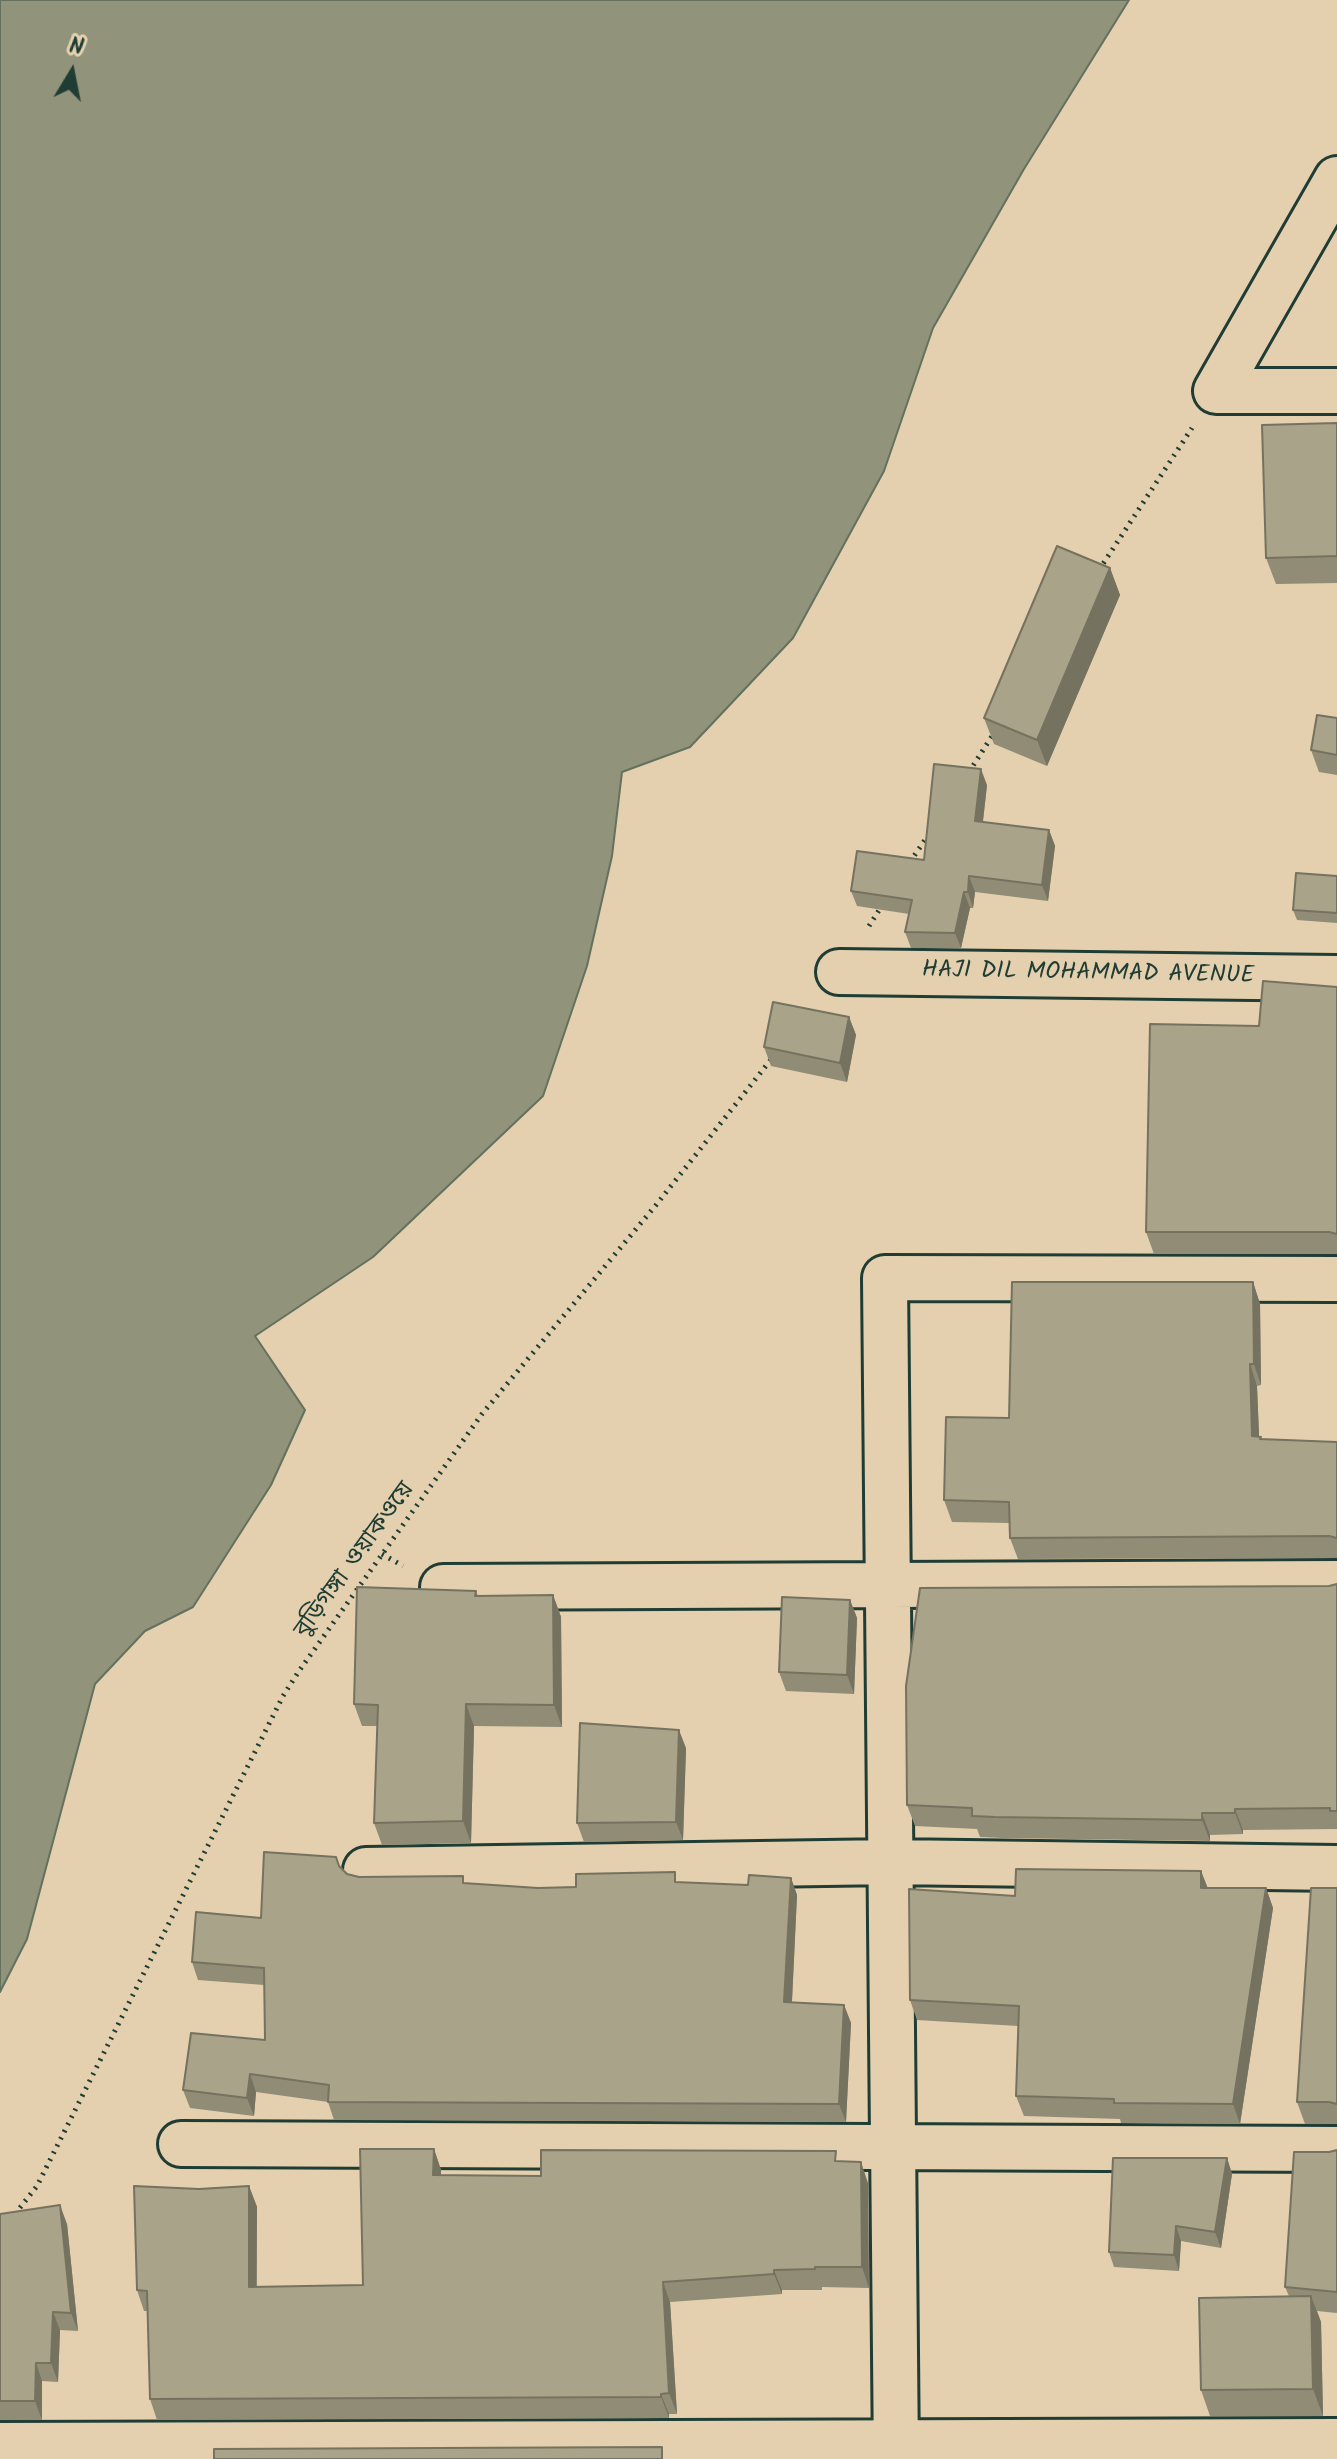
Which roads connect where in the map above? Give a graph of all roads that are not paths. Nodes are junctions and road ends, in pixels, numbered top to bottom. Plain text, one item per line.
1 (1337, 179) edge
2 (1337, 391) edge
3 (839, 972) road end
4 (1337, 978) edge
5 (1337, 1279) edge
6 (1337, 1583) edge
7 (888, 1585) junction
8 (443, 1587) edge
9 (891, 1862) junction
10 (1337, 1868) edge
11 (366, 1870) dead end
12 (181, 2144) dead end
13 (893, 2146) junction
14 (1337, 2149) edge
15 (1337, 2441) edge
16 (0, 2445) edge
17 (896, 2451) edge

1 - 2 street
3 - 4 street, HAJI DIL MOHAMMAD AVENUE
5 - 7 street
6 - 7 street
7 - 8 street
7 - 9 street
9 - 10 street
9 - 11 street
9 - 13 street
12 - 13 street
13 - 14 street
13 - 17 street
15 - 17 street
16 - 17 street

